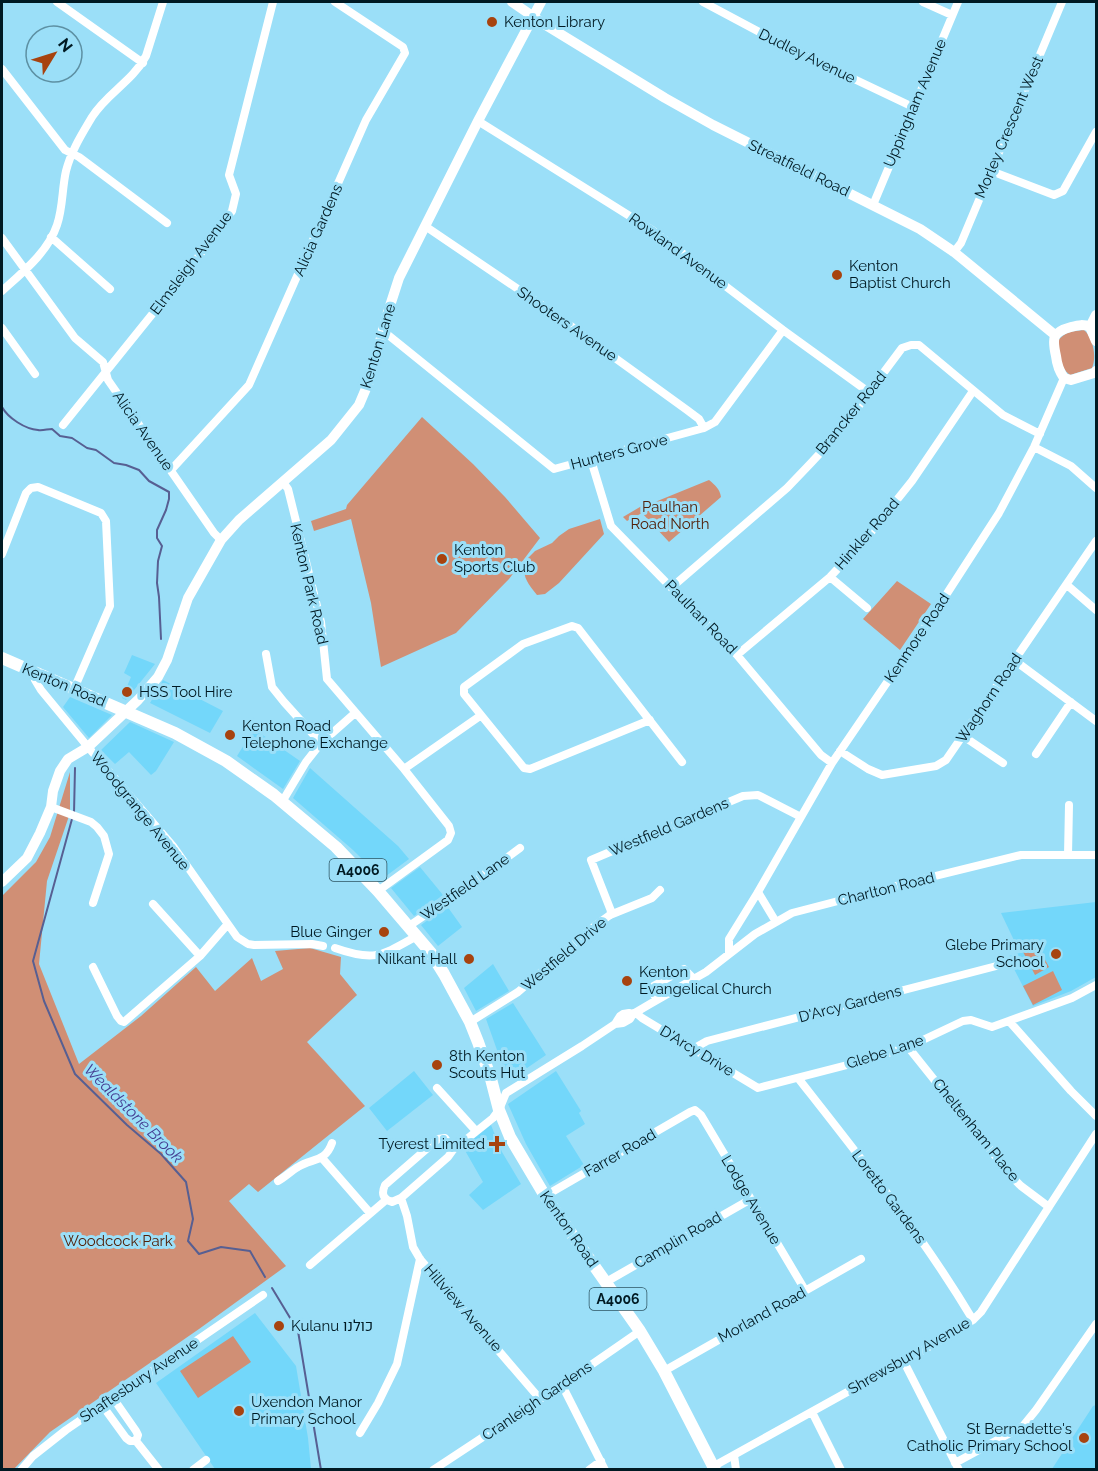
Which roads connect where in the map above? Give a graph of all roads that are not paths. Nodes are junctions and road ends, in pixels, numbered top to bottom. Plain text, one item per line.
1 (57, 2) edge
2 (163, 2) edge
3 (273, 2) edge
4 (335, 2) edge
5 (512, 2) edge
6 (541, 2) edge
7 (703, 2) edge
8 (923, 2) edge
9 (958, 2) edge
10 (1062, 2) edge
11 (952, 15) junction
12 (533, 16) junction
13 (143, 63) junction
14 (2, 69) edge
15 (913, 107) junction
16 (478, 121) junction
17 (1096, 132) edge
18 (72, 153) junction
19 (991, 171) junction
20 (873, 205) junction
21 (167, 223) dead end
22 (425, 225) junction
23 (51, 237) junction
24 (2, 238) edge
25 (954, 252) junction
26 (25, 270) junction
27 (110, 289) dead end
28 (2, 291) edge
29 (1096, 315) edge
30 (1090, 327) junction
31 (2, 328) edge
32 (382, 330) junction
33 (783, 330) junction
34 (1055, 335) junction
35 (1096, 341) edge
36 (1096, 371) edge
37 (106, 373) junction
38 (35, 374) dead end
39 (1064, 378) junction
40 (973, 391) junction
41 (870, 393) junction
42 (63, 425) dead end
43 (704, 428) junction
44 (1040, 434) junction
45 (1034, 447) junction
46 (591, 460) junction
47 (171, 470) junction
48 (283, 482) junction
49 (1096, 488) edge
50 (221, 540) junction
51 (1096, 541) edge
52 (2, 554) edge
53 (830, 577) junction
54 (1067, 585) junction
55 (672, 587) junction
56 (867, 608) dead end
57 (1096, 610) edge
58 (266, 654) dead end
59 (737, 655) junction
60 (2, 658) edge
61 (1014, 660) junction
62 (33, 672) junction
63 (74, 689) junction
64 (1071, 702) junction
65 (127, 711) junction
66 (355, 713) junction
67 (480, 716) junction
68 (650, 720) junction
69 (1096, 721) edge
70 (963, 736) junction
71 (321, 743) junction
72 (88, 747) junction
73 (840, 751) junction
74 (1036, 754) dead end
75 (682, 762) dead end
76 (832, 763) junction
77 (1002, 763) dead end
78 (404, 769) junction
79 (282, 802) junction
80 (1069, 805) dead end
81 (51, 807) junction
82 (801, 817) junction
83 (520, 848) dead end
84 (1068, 855) junction
85 (1096, 855) edge
86 (2, 882) edge
87 (660, 890) dead end
88 (378, 891) junction
89 (758, 892) junction
90 (93, 903) dead end
91 (153, 904) dead end
92 (610, 915) junction
93 (776, 922) junction
94 (227, 925) junction
95 (413, 931) junction
96 (323, 946) dead end
97 (335, 948) dead end
98 (729, 953) junction
99 (200, 956) junction
100 (1008, 963) dead end
101 (93, 967) dead end
102 (694, 979) junction
103 (1096, 985) edge
104 (657, 1000) junction
105 (635, 1014) junction
106 (1008, 1021) junction
107 (470, 1022) junction
108 (908, 1047) junction
109 (693, 1049) junction
110 (798, 1078) junction
111 (437, 1088) dead end
112 (758, 1088) joint
113 (499, 1110) junction
114 (695, 1110) joint
115 (1096, 1116) edge
116 (476, 1131) junction
117 (1096, 1134) edge
118 (332, 1143) dead end
119 (453, 1150) junction
120 (322, 1158) junction
121 (278, 1181) dead end
122 (545, 1196) junction
123 (401, 1198) junction
124 (751, 1198) junction
125 (389, 1201) junction
126 (1049, 1207) junction
127 (404, 1209) junction
128 (370, 1213) junction
129 (420, 1259) junction
130 (861, 1259) dead end
131 (310, 1265) dead end
132 (606, 1282) junction
133 (806, 1290) junction
134 (262, 1295) dead end
135 (973, 1320) junction
136 (1096, 1324) edge
137 (640, 1331) junction
138 (903, 1360) junction
139 (664, 1371) junction
140 (562, 1385) junction
141 (112, 1398) junction
142 (540, 1399) junction
143 (102, 1405) junction
144 (812, 1412) junction
145 (360, 1433) dead end
146 (136, 1441) junction
147 (734, 1455) junction
148 (206, 1460) dead end
149 (601, 1461) junction
150 (957, 1466) edge
151 (715, 1468) edge
152 (21, 1470) edge
153 (159, 1470) edge
154 (193, 1470) edge
155 (433, 1470) edge
156 (589, 1470) edge
157 (606, 1470) edge
158 (736, 1470) edge
159 (841, 1470) edge

1 - 13 street
2 - 13 street
3 - 37 street, Elmsleigh Avenue
4 - 47 street, Alicia Gardens
5 - 12 street, Streatfield Road
6 - 12 street, Kenton Lane
7 - 15 street, Dudley Avenue
8 - 11 street
9 - 11 street, Uppingham Avenue
10 - 19 street, Morley Crescent West
11 - 15 street, Uppingham Avenue
12 - 16 street, Kenton Lane
12 - 20 street, Streatfield Road
13 - 18 street
14 - 18 street
15 - 20 street, Uppingham Avenue
16 - 22 street, Kenton Lane
16 - 33 street, Rowland Avenue
17 - 19 street
18 - 21 street
18 - 23 street
19 - 25 street, Morley Crescent West
20 - 25 street, Streatfield Road
22 - 32 street, Kenton Lane
22 - 43 street, Shooters Avenue
23 - 26 street
23 - 27 street
24 - 26 street, Alicia Avenue
25 - 34 street, Streatfield Road
26 - 28 street
26 - 37 street, Alicia Avenue
29 - 30 street
30 - 34 street
30 - 35 street
31 - 38 street
32 - 46 street, Hunters Grove
32 - 48 street, Kenton Lane
33 - 41 street, Rowland Avenue
33 - 43 street, Hunters Grove
34 - 39 street
36 - 39 street
37 - 42 street, Elmsleigh Avenue
37 - 47 street, Alicia Avenue
39 - 44 street, Kenmore Road
40 - 41 street, Brancker Road
40 - 44 street, Brancker Road
40 - 53 street, Hinkler Road
41 - 55 street, Brancker Road
43 - 46 street, Hunters Grove
44 - 45 street, Kenmore Road
45 - 49 street
45 - 73 street, Kenmore Road
46 - 55 street, Paulhan Road
47 - 50 street, Alicia Avenue
48 - 50 street, Kenton Lane
48 - 66 street, Kenton Park Road
50 - 65 street, Kenton Lane
51 - 54 street, Waghorn Road
52 - 63 street
53 - 56 street
53 - 59 street, Hinkler Road
54 - 57 street
54 - 61 street, Waghorn Road
55 - 59 street, Paulhan Road
58 - 71 street
59 - 76 street, Paulhan Road
60 - 62 main road, Kenton Road / A4006
61 - 64 street
61 - 70 street, Waghorn Road
62 - 63 main road, Kenton Road / A4006
62 - 72 street, Woodgrange Avenue
63 - 65 main road, Kenton Road / A4006
64 - 69 street
64 - 74 street
65 - 72 street, Kenton Lane
65 - 79 main road, A4006
66 - 71 street
66 - 78 street, Kenton Park Road
67 - 68 street
67 - 68 street
67 - 78 street
68 - 75 street
70 - 73 street, Waghorn Road
70 - 77 street
71 - 79 street
72 - 81 street, Kenton Lane
72 - 94 street, Woodgrange Avenue
73 - 76 street, Kenmore Road
76 - 82 street, Kenmore Road
78 - 88 street, Kenton Park Road
79 - 88 main road, A4006
80 - 84 street
81 - 86 street, Kenton Lane
81 - 90 street
82 - 89 street, Kenmore Road
82 - 92 street, Westfield Gardens
83 - 95 street, Westfield Lane
84 - 85 street, Charlton Road
84 - 93 street, Charlton Road
87 - 92 street, Westfield Drive
88 - 95 main road, A4006
89 - 93 street
89 - 98 street, Kenmore Road
91 - 99 street
92 - 107 street, Westfield Drive
93 - 98 street, Charlton Road
94 - 96 street, Woodgrange Avenue
94 - 99 street
95 - 97 street
95 - 107 main road, A4006
98 - 102 street, Charlton Road
99 - 101 street
100 - 109 street, D'Arcy Gardens
102 - 104 street, Charlton Road
102 - 104 street
103 - 106 street, Glebe Lane
104 - 105 street, Charlton Road
105 - 109 street, D'Arcy Drive
105 - 113 street, Charlton Road
106 - 108 street, Glebe Lane
106 - 115 street
107 - 113 main road, A4006
108 - 110 street, Glebe Lane
108 - 126 street, Cheltenham Place
109 - 112 street, D'Arcy Drive
110 - 112 street, Glebe Lane
110 - 135 street, Loretto Gardens
111 - 116 street
113 - 116 street, Charlton Road
113 - 122 main road, Kenton Road / A4006
114 - 122 street, Farrer Road
114 - 124 street, Lodge Avenue
116 - 119 street, Charlton Road
117 - 126 street, Shrewsbury Avenue
118 - 120 street
119 - 123 street, Charlton Road
119 - 125 street
120 - 121 street
120 - 128 street
122 - 132 main road, Kenton Road / A4006
123 - 125 street, Charlton Road
123 - 127 street, Hillview Avenue
124 - 132 street, Camplin Road
124 - 133 street, Lodge Avenue
125 - 127 street
125 - 128 street
126 - 135 street, Shrewsbury Avenue
127 - 129 street, Hillview Avenue
128 - 131 street
129 - 142 street, Hillview Avenue
129 - 145 street
130 - 133 street, Morland Road
132 - 137 main road, Kenton Road / A4006
133 - 139 street, Morland Road
134 - 141 street, Shaftesbury Avenue
135 - 138 street, Shrewsbury Avenue
136 - 150 street
137 - 139 main road, Kenton Road / A4006
137 - 140 street, Cranleigh Gardens
138 - 144 street, Shrewsbury Avenue
138 - 150 street
139 - 151 main road, Kenton Road / A4006
140 - 142 street, Cranleigh Gardens
140 - 149 street
141 - 143 street, Shaftesbury Avenue
141 - 146 street
142 - 155 street, Cranleigh Gardens
143 - 146 street
143 - 152 street, Shaftesbury Avenue
144 - 147 street, Shrewsbury Avenue
144 - 159 street
146 - 153 street
147 - 151 street, Shrewsbury Avenue
147 - 158 street
148 - 154 street
149 - 156 street
149 - 157 street

